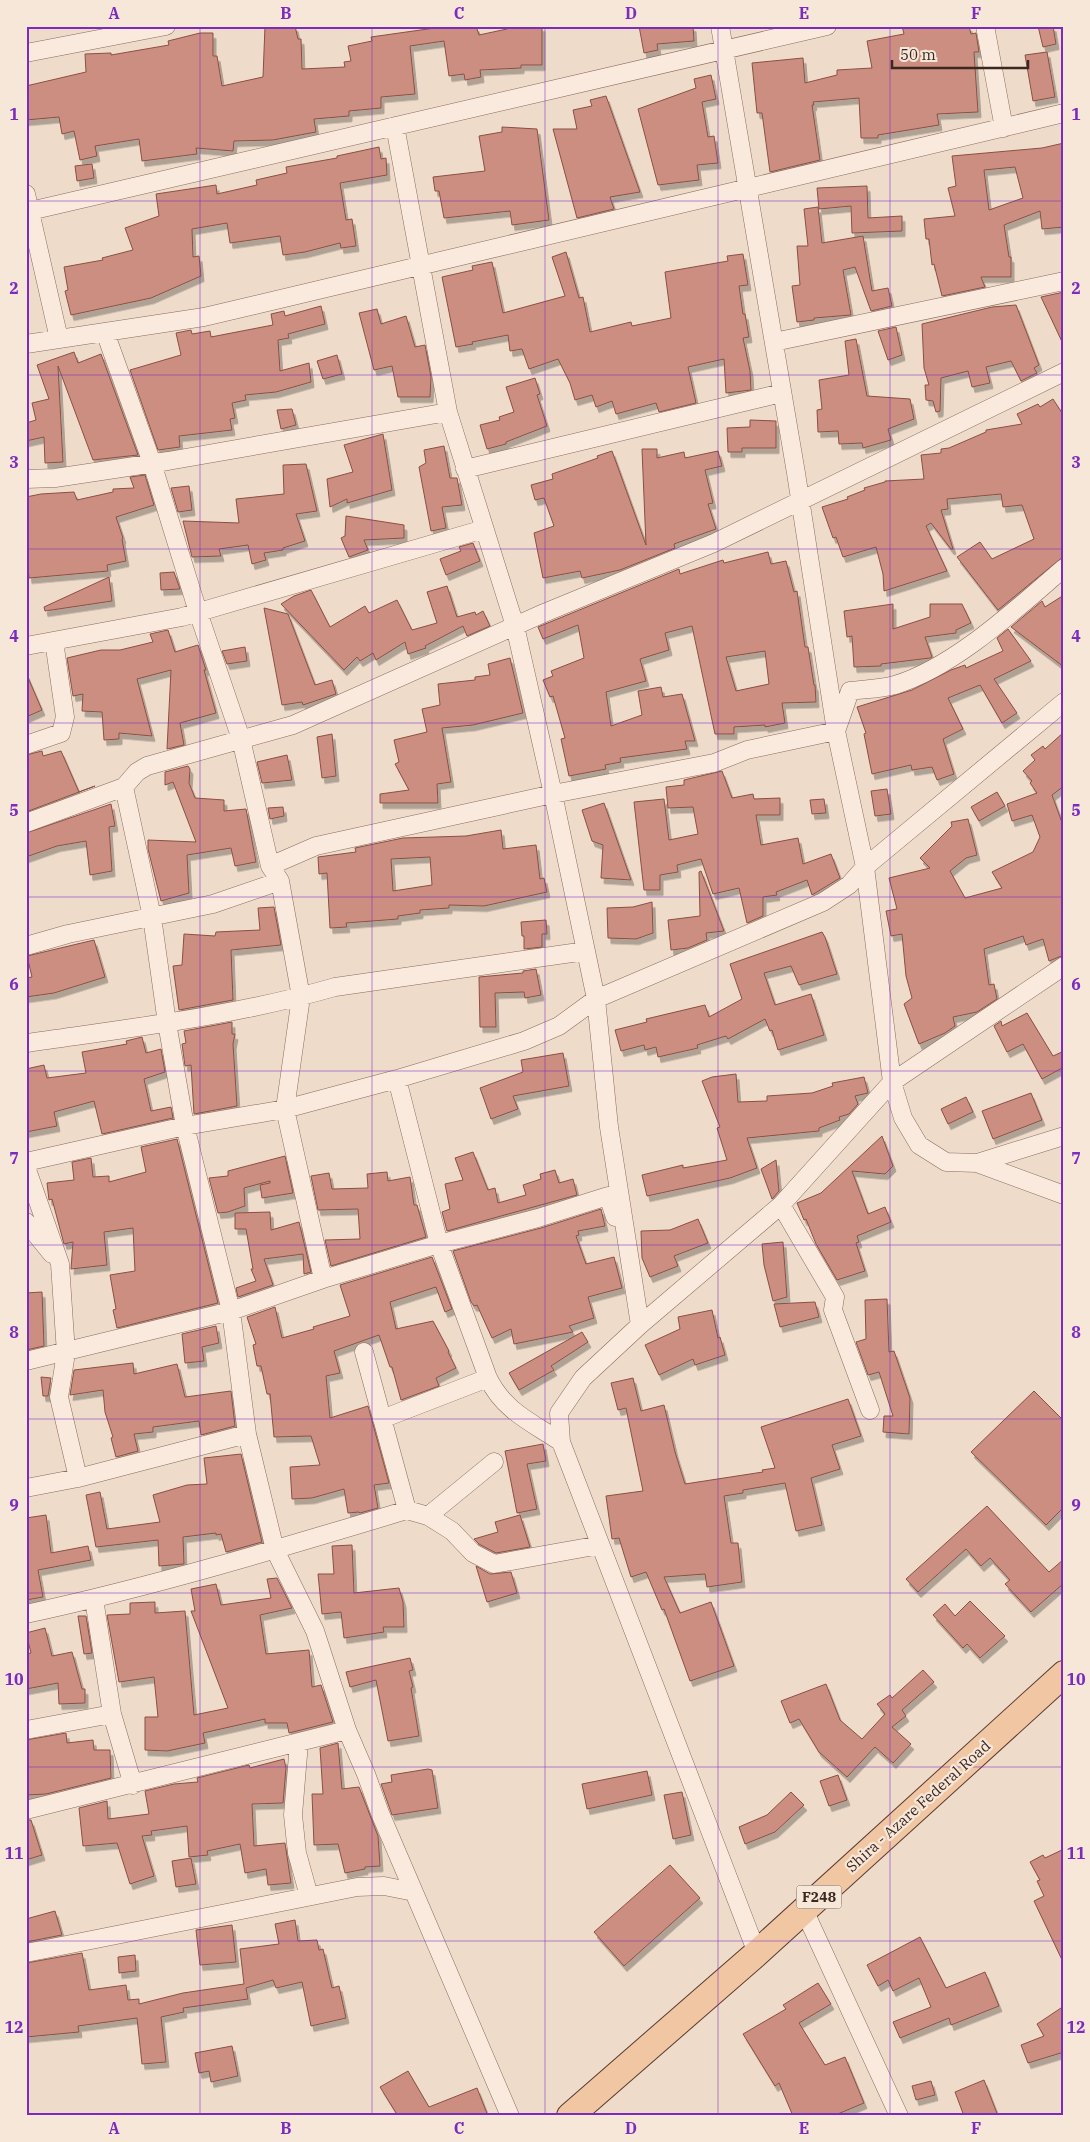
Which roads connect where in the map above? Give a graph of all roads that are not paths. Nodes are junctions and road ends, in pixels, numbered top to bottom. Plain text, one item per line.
1 (166, 26) edge
2 (720, 26) edge
3 (827, 26) edge
4 (985, 26) edge
5 (724, 50) junction
6 (26, 53) edge
7 (1064, 114) edge
8 (395, 126) junction
9 (1004, 128) junction
10 (748, 188) junction
11 (28, 202) edge
12 (421, 265) junction
13 (1064, 281) edge
14 (105, 332) junction
15 (60, 339) junction
16 (774, 342) junction
17 (26, 344) edge
18 (1064, 372) edge
19 (782, 394) junction
20 (448, 412) junction
21 (152, 463) junction
22 (465, 469) junction
23 (26, 479) edge
24 (800, 502) junction
25 (484, 528) junction
26 (1064, 568) edge
27 (198, 612) junction
28 (514, 626) junction
29 (54, 641) junction
30 (26, 646) edge
31 (1064, 702) edge
32 (836, 731) junction
33 (241, 739) junction
34 (26, 745) edge
35 (124, 787) junction
36 (553, 794) junction
37 (26, 823) edge
38 (270, 866) junction
39 (865, 867) junction
40 (280, 881) junction
41 (152, 917) junction
42 (26, 946) edge
43 (586, 950) junction
44 (1064, 966) edge
45 (301, 997) junction
46 (596, 999) junction
47 (167, 1023) junction
48 (26, 1043) edge
49 (397, 1080) junction
50 (892, 1082) junction
51 (285, 1109) junction
52 (185, 1126) junction
53 (1064, 1136) edge
54 (26, 1162) edge
55 (977, 1163) junction
56 (26, 1167) edge
57 (1064, 1196) edge
58 (781, 1205) junction
59 (26, 1222) edge
60 (439, 1244) junction
61 (629, 1258) junction
62 (60, 1264) junction
63 (323, 1279) junction
64 (231, 1311) junction
65 (640, 1325) junction
66 (364, 1352) dead end
67 (66, 1353) junction
68 (26, 1361) edge
69 (488, 1378) junction
70 (870, 1410) dead end
71 (559, 1413) junction
72 (382, 1419) junction
73 (531, 1422) junction
74 (247, 1434) junction
75 (561, 1442) junction
76 (494, 1462) dead end
77 (78, 1478) junction
78 (26, 1488) edge
79 (407, 1510) junction
80 (428, 1516) junction
81 (600, 1545) junction
82 (275, 1550) junction
83 (94, 1599) junction
84 (26, 1614) edge
85 (1064, 1674) edge
86 (112, 1714) junction
87 (26, 1730) edge
88 (347, 1730) junction
89 (299, 1743) junction
90 (134, 1785) junction
91 (26, 1810) edge
92 (414, 1892) junction
93 (309, 1896) junction
94 (804, 1910) junction
95 (26, 1953) edge
96 (756, 1953) junction
97 (510, 2116) edge
98 (570, 2116) edge
99 (899, 2116) edge

1 - 6 street
2 - 5 street
3 - 5 street
4 - 9 street
5 - 8 street
5 - 10 street
7 - 9 street
8 - 11 street
8 - 12 street
9 - 10 street
10 - 12 street
10 - 16 street
11 - 15 street
12 - 14 street
12 - 20 street
13 - 16 street
14 - 15 street
14 - 21 street
15 - 17 street
16 - 19 street
18 - 24 street
19 - 22 street
19 - 24 street
20 - 21 street
20 - 22 street
21 - 23 street
21 - 27 street
22 - 25 street
24 - 28 street
24 - 32 street
25 - 27 street
25 - 28 street
26 - 32 street
27 - 29 street
27 - 33 street
28 - 33 street
28 - 36 street
29 - 30 street
29 - 34 street
31 - 39 street
32 - 36 street
32 - 39 street
33 - 35 street
33 - 38 street
35 - 37 street
35 - 41 street
36 - 38 street
36 - 43 street
38 - 40 street
39 - 46 street
39 - 50 street
40 - 41 street
40 - 45 street
41 - 42 street
41 - 47 street
43 - 45 street
43 - 46 street
44 - 50 street
45 - 47 street
45 - 51 street
46 - 49 street
46 - 61 street
47 - 48 street
47 - 52 street
49 - 51 street
49 - 60 street
50 - 55 street
50 - 58 street
51 - 52 street
51 - 63 street
52 - 54 street
52 - 64 street
53 - 55 street
55 - 57 street
56 - 62 street
58 - 65 street
58 - 70 street
59 - 62 street
60 - 61 street
60 - 63 street
60 - 69 street
61 - 65 street
62 - 67 street
63 - 64 street
64 - 67 street
64 - 74 street
65 - 71 street
66 - 72 street
67 - 68 street
67 - 77 street
69 - 72 street
69 - 73 street
71 - 73 street
71 - 75 street
72 - 79 street
73 - 75 street
74 - 77 street
74 - 82 street
75 - 81 street
76 - 80 street
77 - 78 street
79 - 80 street
79 - 82 street
80 - 81 street
81 - 96 street
82 - 83 street
82 - 88 street
83 - 84 street
83 - 86 street
85 - 94 main road, Shira - Azare Federal Road / F248
86 - 87 street
86 - 90 street
88 - 89 street
88 - 92 street
89 - 90 street
89 - 93 street
90 - 91 street
92 - 93 street
92 - 97 street
93 - 95 street
94 - 96 main road, Shira - Azare Federal Road / F248
94 - 99 street
96 - 98 main road, Shira - Azare Federal Road / F248

